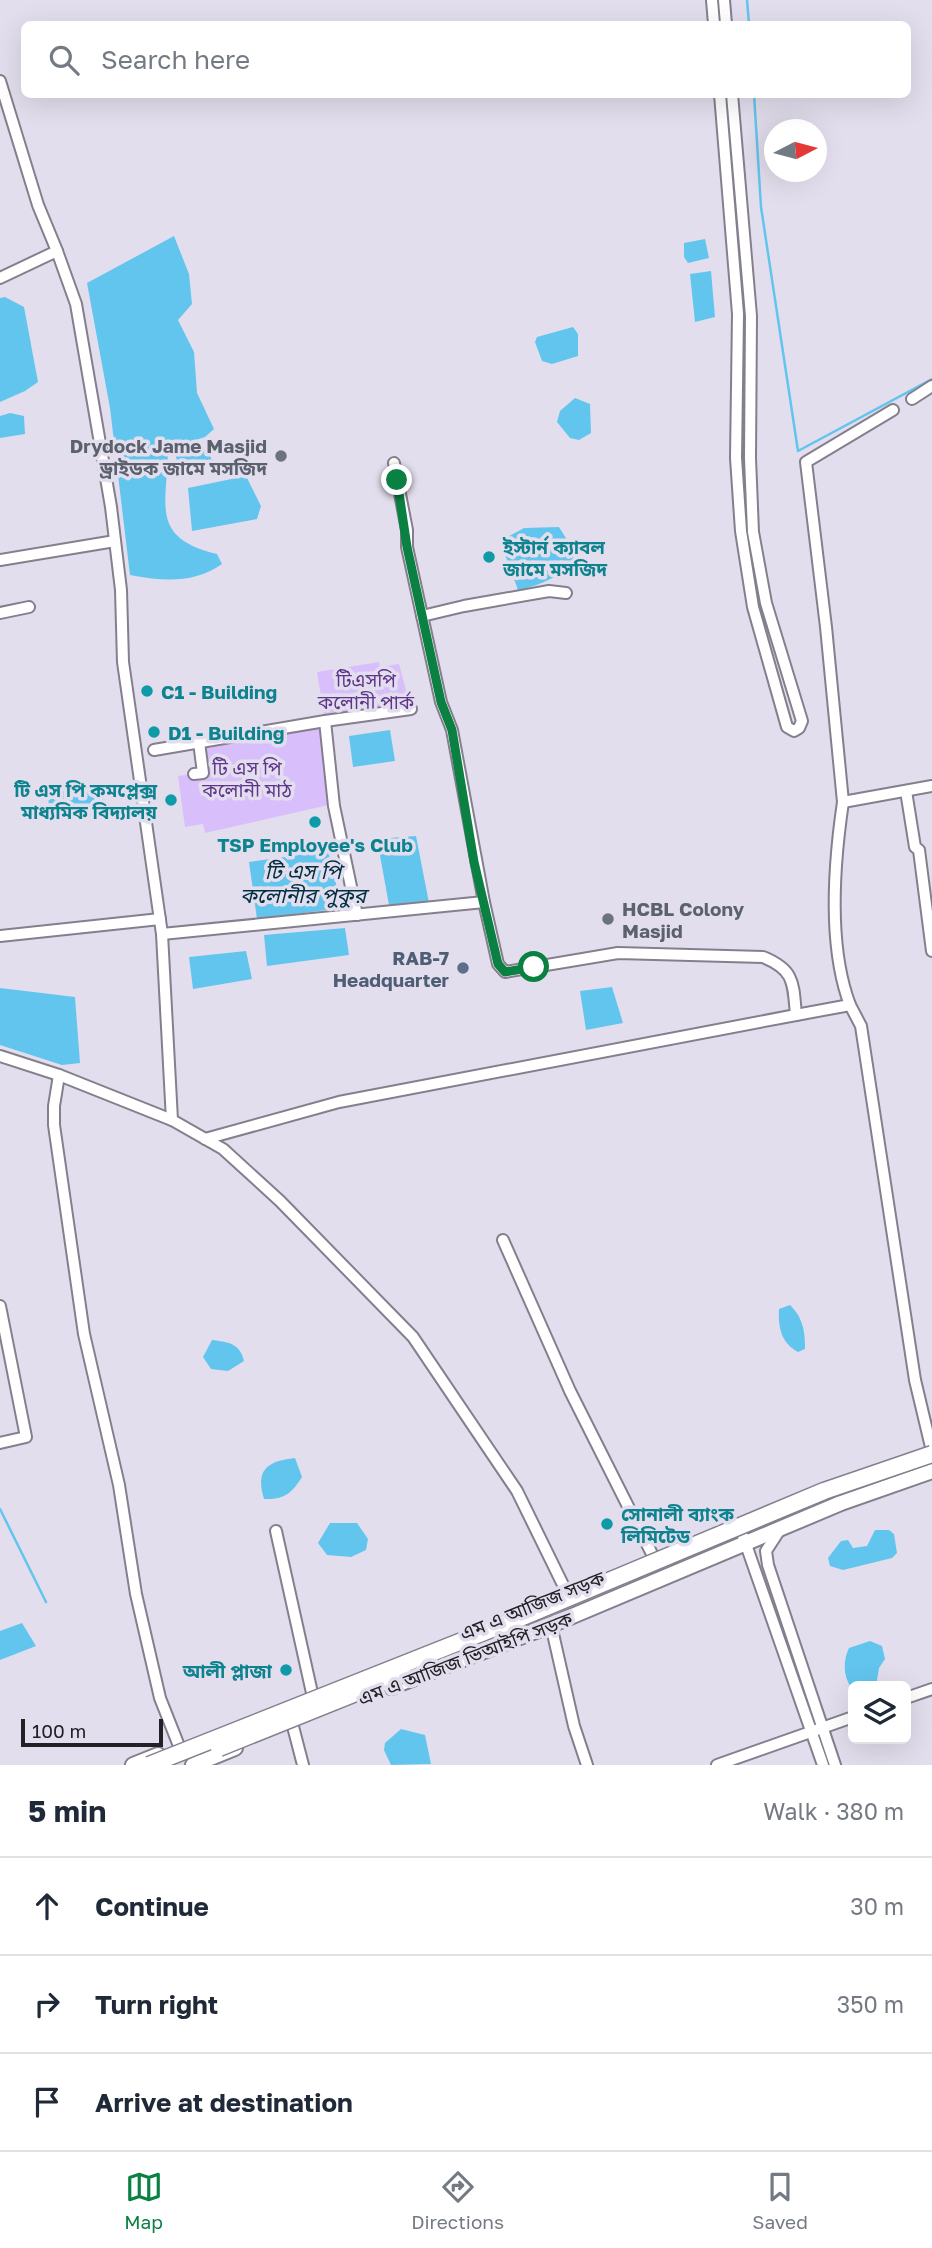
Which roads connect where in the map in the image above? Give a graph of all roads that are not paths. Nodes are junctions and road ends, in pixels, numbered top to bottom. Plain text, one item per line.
1 (712, 0) edge
2 (724, 0) edge
3 (714, 21) edge
4 (726, 21) edge
5 (0, 81) edge
6 (720, 98) edge
7 (732, 98) edge
8 (57, 251) junction
9 (0, 278) edge
10 (932, 386) edge
11 (912, 399) dead end
12 (893, 410) dead end
13 (394, 463) dead end
14 (115, 541) junction
15 (0, 560) edge
16 (566, 593) dead end
17 (29, 607) dead end
18 (0, 613) edge
19 (422, 616) junction
20 (411, 709) dead end
21 (325, 721) junction
22 (198, 742) junction
23 (154, 750) dead end
24 (194, 774) dead end
25 (932, 786) edge
26 (906, 791) junction
27 (843, 802) junction
28 (484, 902) junction
29 (357, 915) junction
30 (160, 919) junction
31 (162, 934) junction
32 (0, 936) edge
33 (932, 951) edge
34 (850, 1005) junction
35 (796, 1015) junction
36 (0, 1056) edge
37 (60, 1074) junction
38 (172, 1120) junction
39 (205, 1139) junction
40 (503, 1240) dead end
41 (0, 1306) edge
42 (0, 1443) edge
43 (932, 1447) edge
44 (932, 1454) edge
45 (932, 1464) edge
46 (932, 1471) edge
47 (737, 1521) junction
48 (786, 1524) junction
49 (276, 1531) dead end
50 (745, 1543) junction
51 (653, 1556) junction
52 (567, 1593) junction
53 (551, 1626) junction
54 (932, 1689) edge
55 (312, 1693) junction
56 (911, 1696) edge
57 (286, 1703) junction
58 (848, 1719) edge
59 (293, 1725) junction
60 (817, 1730) junction
61 (179, 1746) junction
62 (133, 1765) edge
63 (149, 1765) edge
64 (176, 1765) edge
65 (193, 1765) edge
66 (303, 1765) edge
67 (587, 1765) edge
68 (718, 1765) edge
69 (823, 1765) edge
70 (835, 1765) edge

1 - 3 street
2 - 4 street
5 - 8 street
6 - 7 street
8 - 9 street
8 - 14 street
10 - 11 street
12 - 27 street
13 - 19 street
14 - 15 street
14 - 30 street
16 - 19 street
17 - 18 street
19 - 28 street
20 - 21 street
21 - 22 street
21 - 29 street
22 - 23 street
22 - 24 street
25 - 26 street
26 - 27 street
26 - 33 street
27 - 34 street
28 - 29 street
28 - 35 street
29 - 31 street
30 - 31 street
30 - 32 street
31 - 38 street
34 - 35 street
34 - 43 street
35 - 39 street
36 - 37 street
37 - 38 street
37 - 61 street
38 - 39 street
39 - 52 street
40 - 51 street
41 - 42 street
43 - 47 main road, এম এ আজিজ সড়ক
44 - 63 highway, bridge
45 - 64 highway, bridge
46 - 48 main road, এম এ আজিজ ভিআইপি সড়ক
47 - 50 street
47 - 51 main road, এম এ আজিজ সড়ক
48 - 50 main road, এম এ আজিজ ভিআইপি সড়ক
48 - 60 street
49 - 55 street
50 - 53 main road, এম এ আজিজ ভিআইপি সড়ক
50 - 60 street
51 - 52 main road, এম এ আজিজ সড়ক
52 - 55 main road, এম এ আজিজ সড়ক
53 - 59 main road, এম এ আজিজ ভিআইপি সড়ক
53 - 67 street
54 - 56 street
55 - 57 main road, এম এ আজিজ সড়ক
57 - 59 street
57 - 61 main road, এম এ আজিজ সড়ক
58 - 60 street
59 - 65 main road, এম এ আজিজ ভিআইপি সড়ক
59 - 66 street
60 - 68 street
60 - 69 street
60 - 70 street
61 - 62 main road, এম এ আজিজ সড়ক

